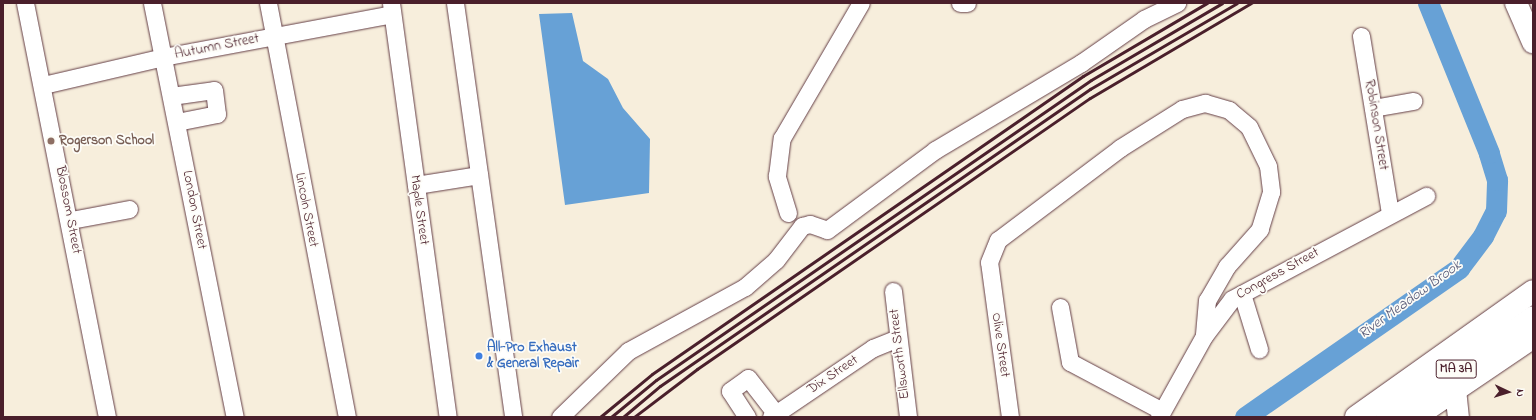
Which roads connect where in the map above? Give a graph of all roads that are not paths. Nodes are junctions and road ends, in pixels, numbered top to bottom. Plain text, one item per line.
1 (25, 3) edge
2 (152, 3) edge
3 (268, 3) edge
4 (455, 3) edge
5 (862, 3) edge
6 (960, 3) edge
7 (967, 3) edge
8 (1177, 3) edge
9 (1516, 3) edge
10 (391, 9) edge
11 (274, 35) junction
12 (1361, 36) dead end
13 (1533, 42) edge
14 (163, 58) junction
15 (43, 85) junction
16 (171, 96) junction
17 (1412, 101) dead end
18 (1373, 108) junction
19 (176, 122) junction
20 (479, 175) junction
21 (416, 185) junction
22 (1426, 196) dead end
23 (129, 209) dead end
24 (788, 213) dead end
25 (1390, 214) junction
26 (70, 220) junction
27 (893, 291) dead end
28 (1533, 291) edge
29 (1242, 294) junction
30 (1060, 307) dead end
31 (1533, 316) edge
32 (1204, 336) junction
33 (1533, 337) edge
34 (898, 338) junction
35 (1259, 349) dead end
36 (1455, 389) junction
37 (1418, 410) edge
38 (1161, 414) edge
39 (778, 415) edge
40 (107, 417) edge
41 (235, 417) edge
42 (347, 417) edge
43 (448, 417) edge
44 (513, 417) edge
45 (560, 417) edge
46 (747, 417) edge
47 (908, 417) edge
48 (1010, 417) edge
49 (1356, 417) edge
50 (1386, 417) edge
51 (1458, 417) edge

1 - 15 street, Blossom Street
2 - 14 street, London Street
3 - 11 street, Lincoln Street
4 - 20 street
5 - 24 street
6 - 7 street
8 - 45 street
9 - 13 highway
10 - 11 street, Autumn Street
10 - 21 street, Maple Street
11 - 14 street, Autumn Street
11 - 42 street, Lincoln Street
12 - 18 street, Robinson Street
14 - 15 street, Autumn Street
14 - 16 street, London Street
15 - 26 street, Blossom Street
16 - 19 street, London Street
16 - 19 street
17 - 18 street
18 - 25 street, Robinson Street
19 - 41 street, London Street
20 - 21 street
20 - 44 street
21 - 43 street, Maple Street
22 - 25 street, Congress Street
23 - 26 street
25 - 29 street, Congress Street
26 - 40 street, Blossom Street
27 - 34 street, Ellsworth Street
28 - 49 highway
29 - 32 street, Congress Street
29 - 35 street
30 - 38 street
31 - 37 main road, MA 3A
32 - 38 street, Congress Street
32 - 48 street, Olive Street
33 - 36 main road, MA 3A
34 - 39 street, Dix Street
34 - 47 street, Ellsworth Street
36 - 37 main road, MA 3A
36 - 51 main road
37 - 50 main road, MA 3A
39 - 46 street

